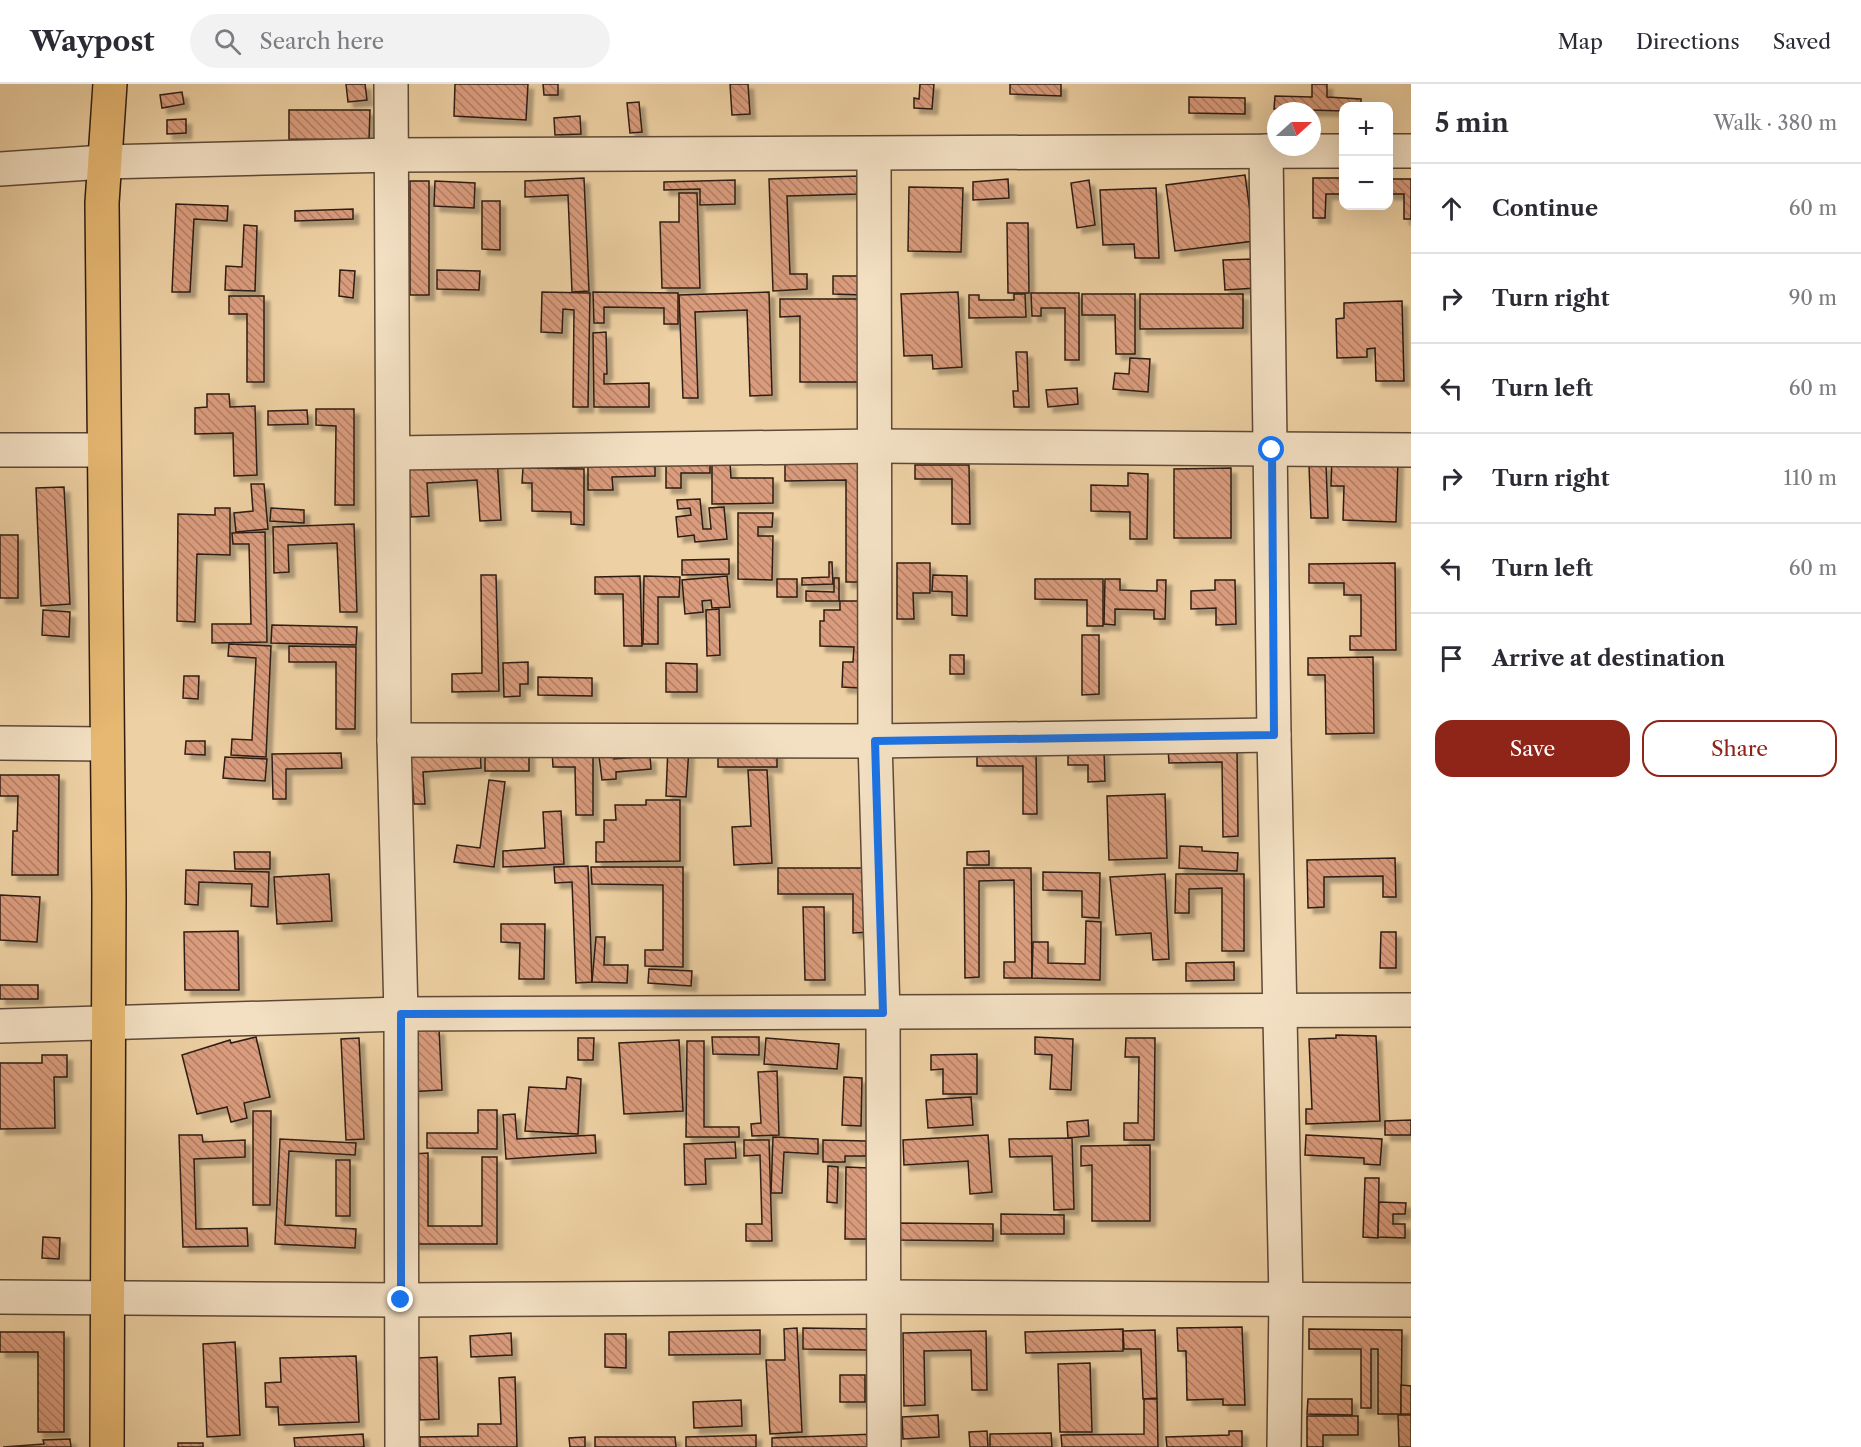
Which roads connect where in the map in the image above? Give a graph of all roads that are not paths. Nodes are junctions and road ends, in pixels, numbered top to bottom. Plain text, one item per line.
1 (110, 84) edge
2 (391, 84) edge
3 (1266, 151) junction
4 (1339, 151) edge
5 (1393, 151) edge
6 (1411, 151) edge
7 (393, 155) junction
8 (874, 155) junction
9 (104, 162) junction
10 (0, 169) edge
11 (875, 446) junction
12 (0, 450) edge
13 (104, 450) junction
14 (1272, 450) junction
15 (1411, 450) edge
16 (395, 453) junction
17 (1274, 735) junction
18 (394, 740) junction
19 (875, 741) junction
20 (0, 743) edge
21 (107, 744) junction
22 (1411, 1010) edge
23 (1281, 1012) junction
24 (883, 1013) junction
25 (401, 1014) junction
26 (109, 1024) junction
27 (0, 1026) edge
28 (0, 1297) edge
29 (108, 1297) junction
30 (885, 1297) junction
31 (1286, 1299) junction
32 (401, 1300) junction
33 (1411, 1300) edge
34 (107, 1447) edge
35 (402, 1447) edge
36 (884, 1447) edge
37 (1284, 1447) edge

1 - 9 main road
2 - 7 street
3 - 4 street
3 - 8 street
3 - 14 street
5 - 6 street
7 - 8 street
7 - 9 street
7 - 16 street
8 - 11 street
9 - 10 street
9 - 13 main road
11 - 14 street
11 - 16 street
11 - 19 street
12 - 13 street
13 - 21 main road
14 - 15 street
14 - 17 street
16 - 18 street
17 - 19 street
17 - 23 street
18 - 19 street
18 - 25 street
19 - 24 street
20 - 21 street
21 - 26 main road
22 - 23 street
23 - 24 street
23 - 31 street
24 - 25 street
24 - 30 street
25 - 26 street
25 - 32 street
26 - 27 street
26 - 29 main road
28 - 29 street
29 - 32 street
29 - 34 main road
30 - 31 street
30 - 32 street
30 - 36 street
31 - 33 street
31 - 37 street
32 - 35 street

